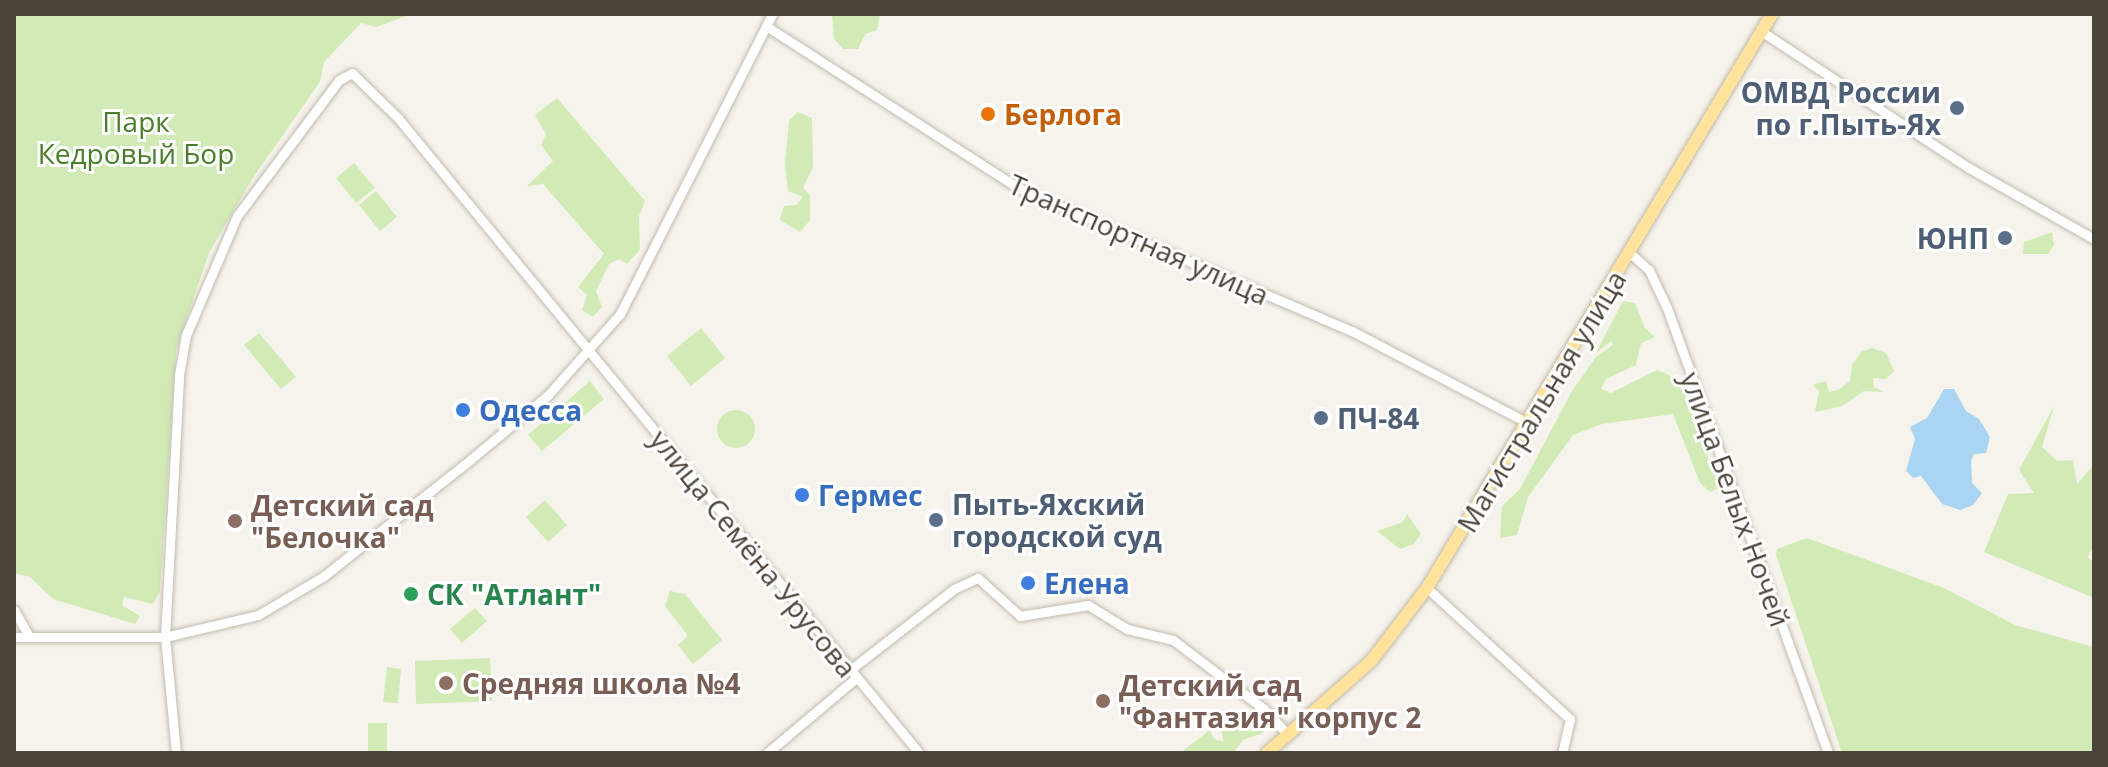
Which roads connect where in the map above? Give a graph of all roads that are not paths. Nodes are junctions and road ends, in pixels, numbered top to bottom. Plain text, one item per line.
1 (772, 14) edge
2 (1772, 14) edge
3 (766, 26) junction
4 (1761, 31) junction
5 (2094, 239) edge
6 (1630, 253) junction
7 (590, 352) junction
8 (1528, 423) junction
9 (1427, 588) junction
10 (16, 613) edge
11 (29, 636) junction
12 (14, 637) edge
13 (165, 637) junction
14 (853, 674) junction
15 (1288, 735) junction
16 (176, 753) edge
17 (767, 753) edge
18 (919, 753) edge
19 (1267, 753) edge
20 (1562, 753) edge
21 (1828, 753) edge

1 - 3 street
2 - 4 main road, Магистральная улица
3 - 7 street
3 - 8 street, Транспортная улица
4 - 5 street
4 - 6 main road, Магистральная улица
6 - 8 main road, Магистральная улица
6 - 21 street, улица Белых Ночей
7 - 13 street
7 - 13 street, улица Семёна Урусова
7 - 14 street, улица Семёна Урусова
8 - 9 main road, Магистральная улица
9 - 15 main road, Магистральная улица
9 - 20 street
10 - 11 street
11 - 12 street
11 - 13 street
13 - 16 street
14 - 15 street
14 - 17 street
14 - 18 street, улица Семёна Урусова
15 - 19 main road, Магистральная улица

